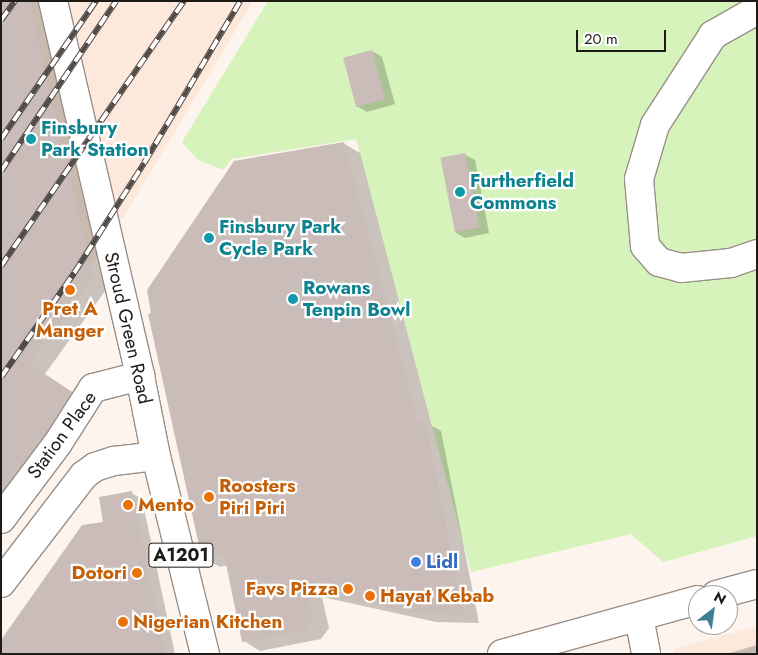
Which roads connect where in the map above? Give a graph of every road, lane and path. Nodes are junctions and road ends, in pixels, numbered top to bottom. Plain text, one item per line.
1 (53, 1) edge
2 (757, 10) edge
3 (757, 254) edge
4 (140, 376) junction
5 (156, 456) junction
6 (1, 519) edge
7 (1, 583) edge
8 (757, 584) edge
9 (738, 589) edge
10 (688, 603) edge
11 (639, 616) junction
12 (205, 654) edge
13 (502, 654) edge
14 (646, 654) edge

1 - 4 main road, Stroud Green Road / A1201
2 - 3 main road
4 - 5 main road, Stroud Green Road / A1201
4 - 6 main road, Station Place
5 - 7 main road
5 - 12 main road, Stroud Green Road / A1201
8 - 9 main road
10 - 11 main road
11 - 13 main road
11 - 14 main road

